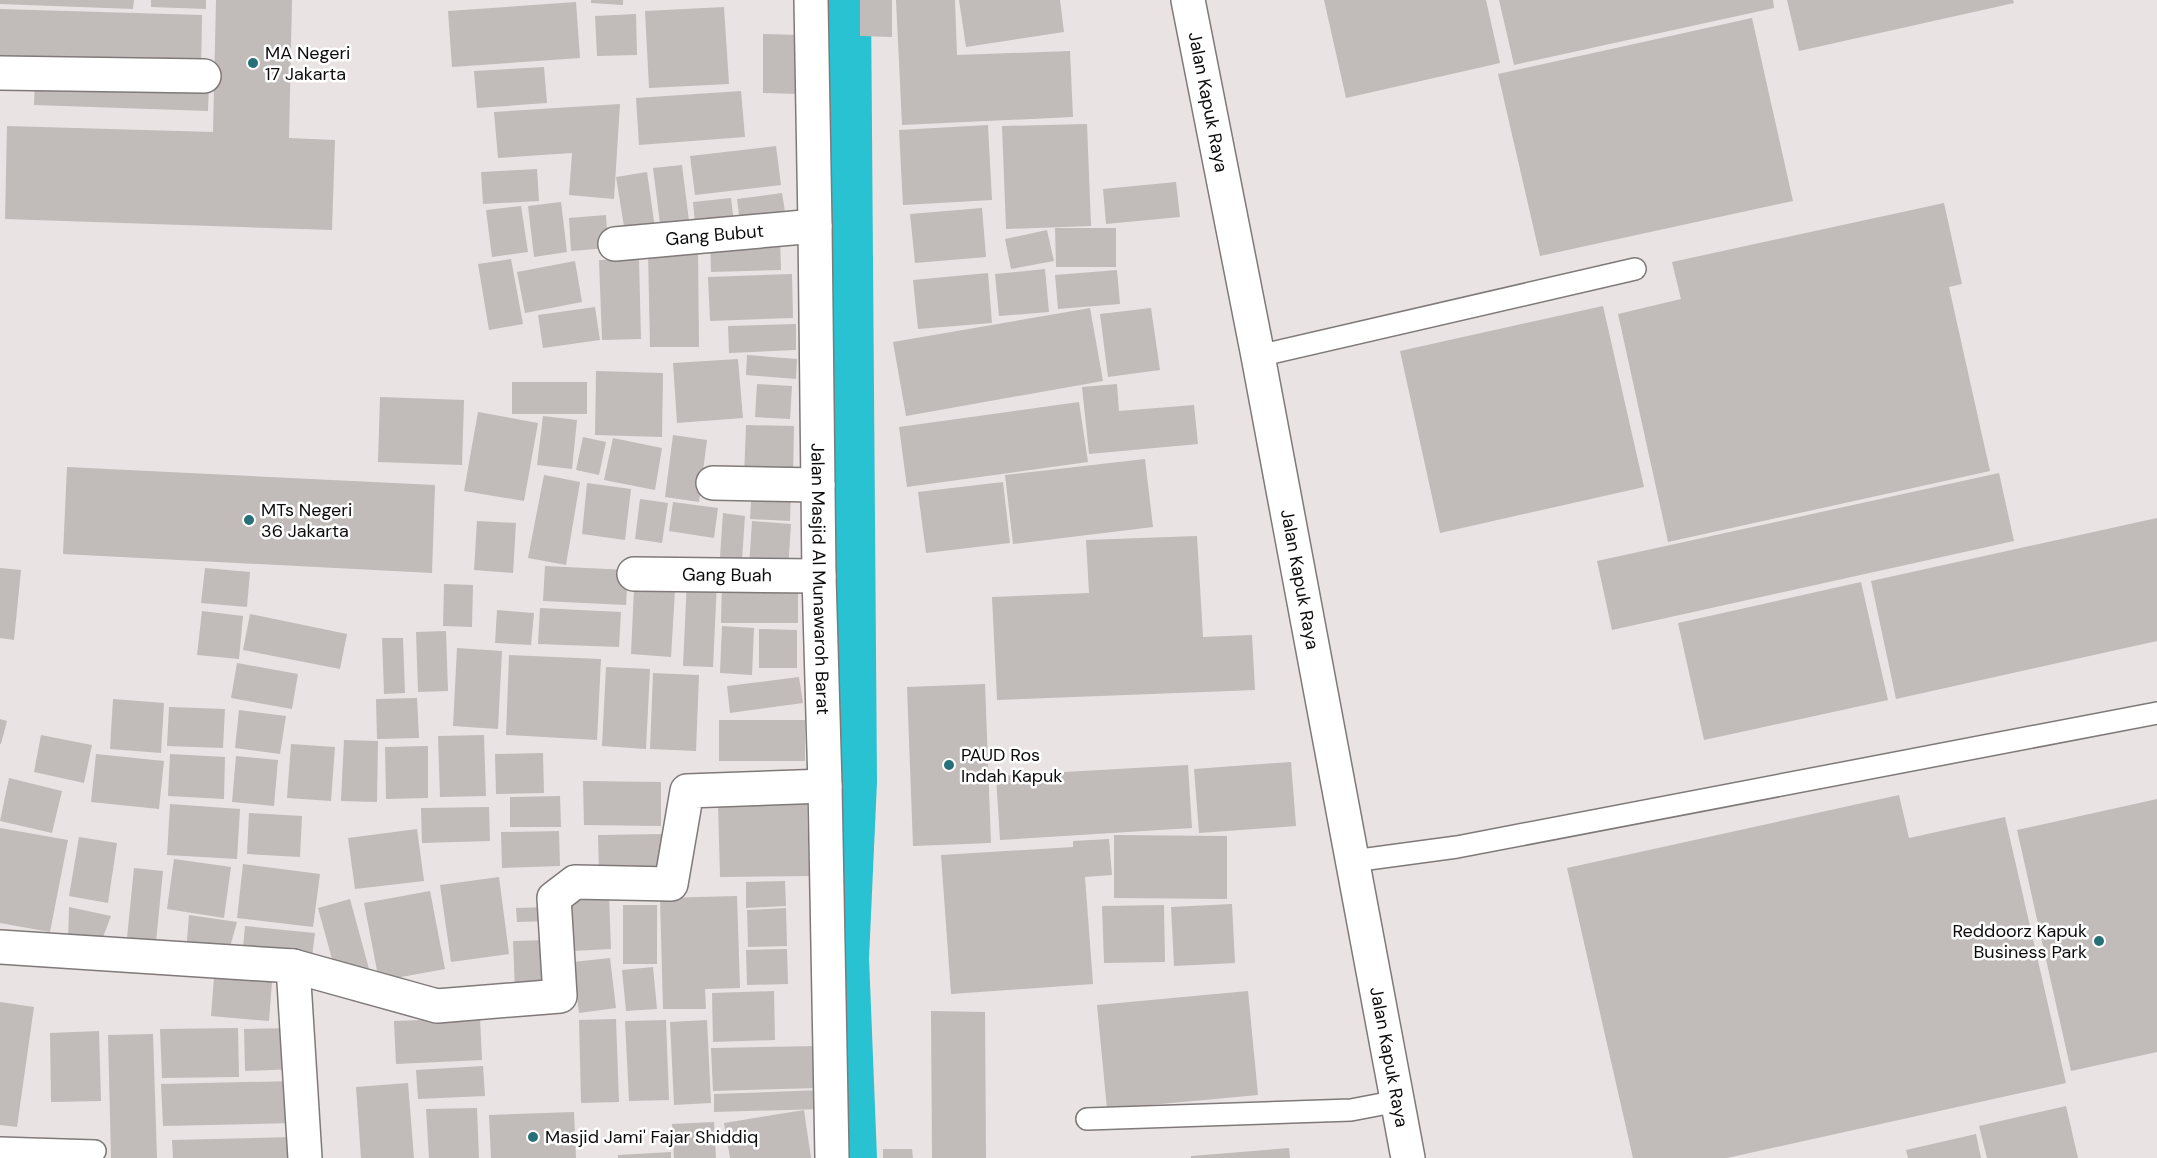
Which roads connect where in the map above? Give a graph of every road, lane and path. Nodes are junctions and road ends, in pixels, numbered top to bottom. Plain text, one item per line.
1 (810, 0) edge
2 (1188, 0) edge
3 (0, 73) edge
4 (204, 76) dead end
5 (815, 226) junction
6 (615, 244) dead end
7 (1635, 269) dead end
8 (1258, 356) junction
9 (713, 483) dead end
10 (818, 485) junction
11 (634, 574) dead end
12 (819, 576) junction
13 (2157, 713) edge
14 (825, 786) junction
15 (1353, 861) junction
16 (0, 947) edge
17 (293, 966) junction
18 (1398, 1101) junction
19 (1087, 1119) dead end
20 (0, 1148) edge
21 (95, 1151) dead end
22 (305, 1158) edge
23 (832, 1158) edge
24 (1408, 1158) edge

1 - 5 street, Jalan Masjid Al Munawaroh Barat
2 - 8 street, Jalan Kapuk Raya
3 - 4 street
5 - 6 street, Gang Bubut
5 - 10 street, Jalan Masjid Al Munawaroh Barat
7 - 8 lane
8 - 15 street, Jalan Kapuk Raya
9 - 10 street
10 - 12 street, Jalan Masjid Al Munawaroh Barat
11 - 12 street, Gang Buah
12 - 14 street, Jalan Masjid Al Munawaroh Barat
13 - 15 lane
14 - 17 street
14 - 23 street, Jalan Masjid Al Munawaroh Barat
15 - 18 street, Jalan Kapuk Raya
16 - 17 street
17 - 22 street
18 - 19 lane
18 - 24 street, Jalan Kapuk Raya
20 - 21 lane

